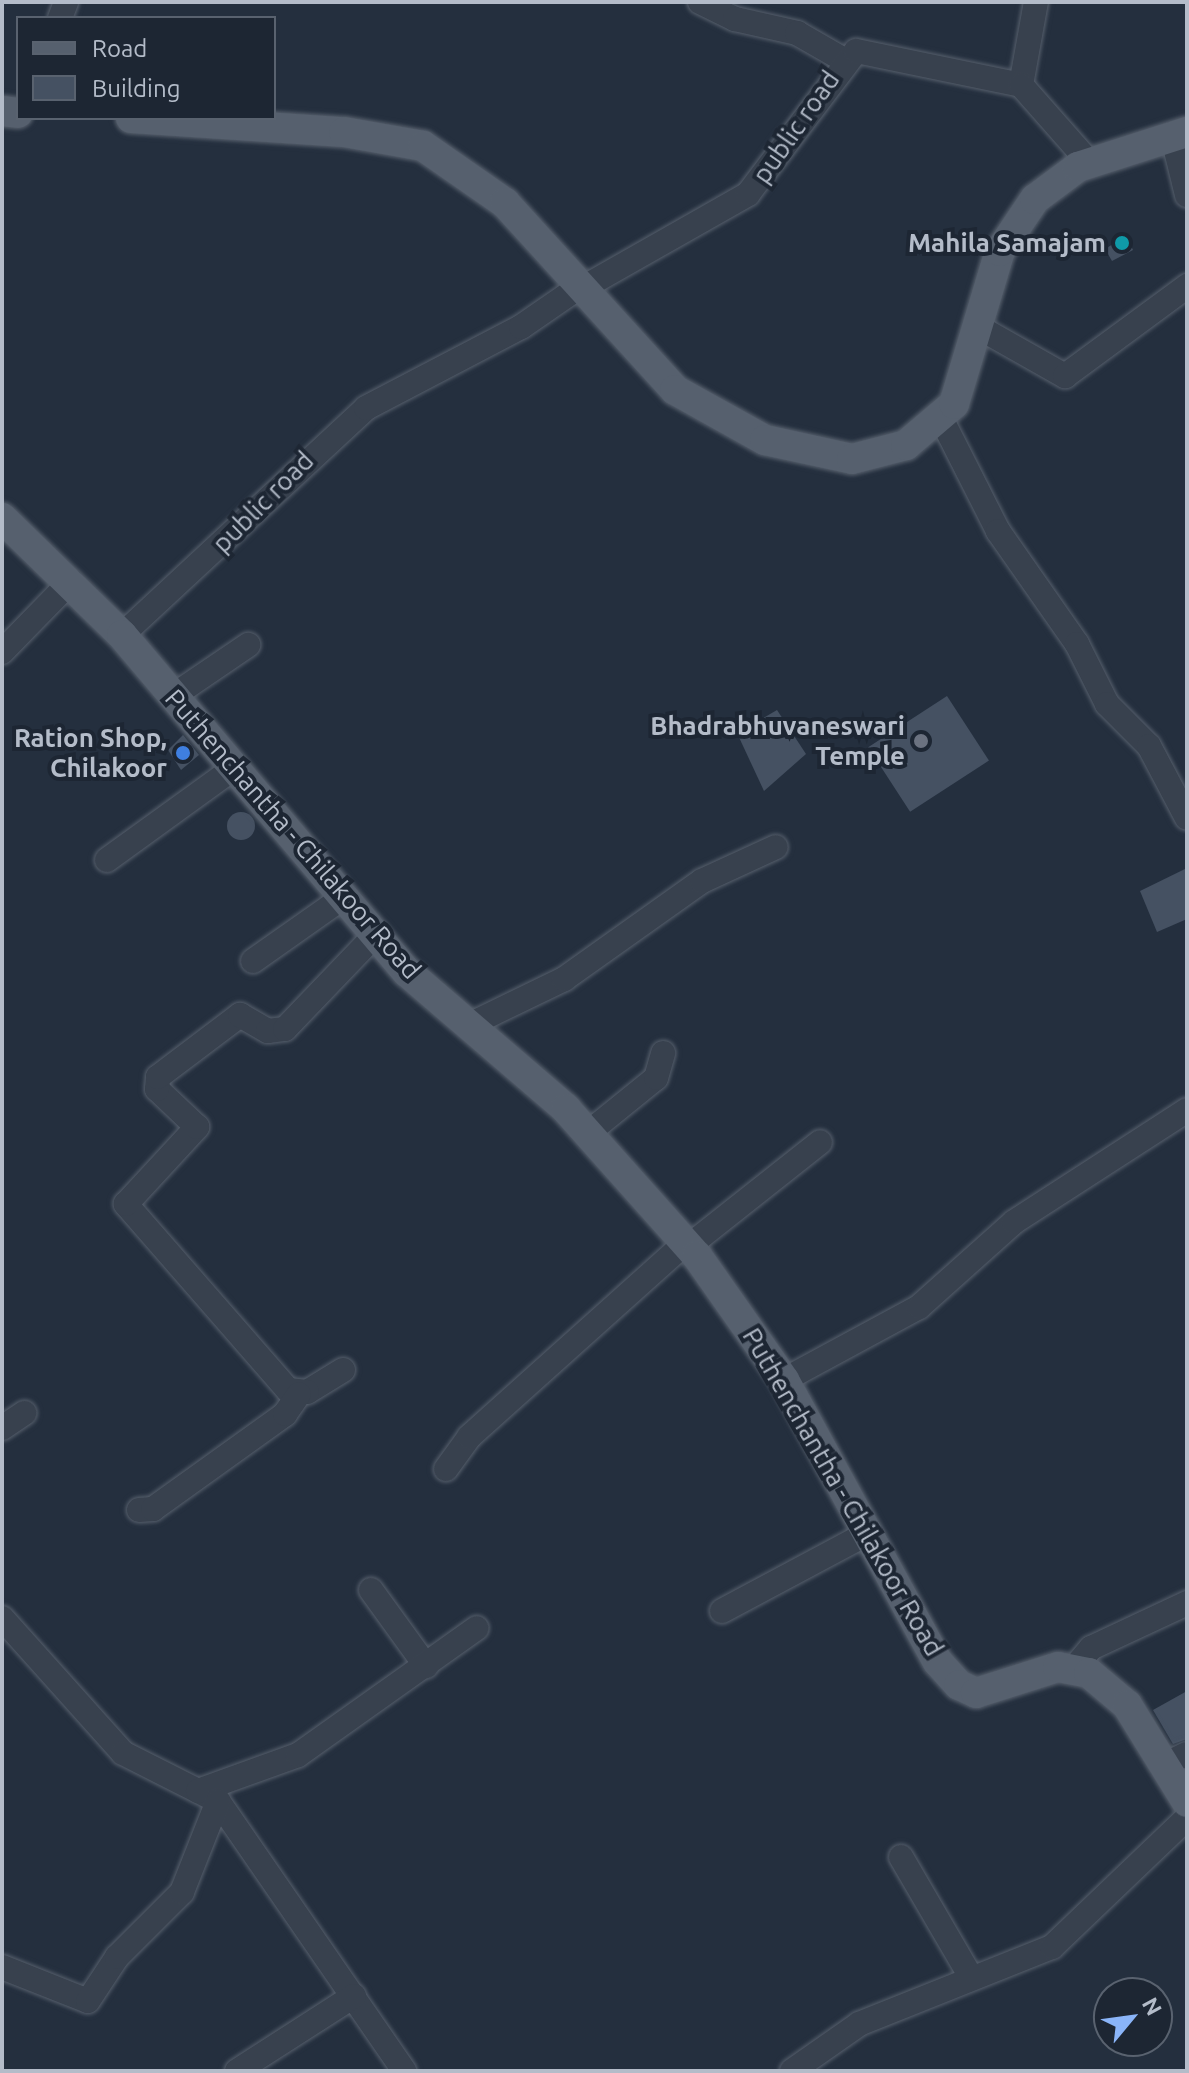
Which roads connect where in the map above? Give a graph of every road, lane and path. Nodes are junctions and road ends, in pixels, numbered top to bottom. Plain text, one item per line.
1 (700, 2) edge
2 (1036, 2) edge
3 (844, 60) junction
4 (1021, 85) junction
5 (161, 120) edge
6 (1180, 133) edge
7 (1089, 162) junction
8 (1187, 195) edge
9 (1187, 286) edge
10 (580, 288) junction
11 (980, 328) junction
12 (942, 420) junction
13 (2, 518) edge
14 (71, 581) junction
15 (122, 635) junction
16 (248, 645) dead end
17 (2, 652) edge
18 (173, 696) junction
19 (234, 768) junction
20 (1187, 818) edge
21 (776, 847) dead end
22 (107, 860) dead end
23 (345, 896) junction
24 (376, 934) junction
25 (253, 961) dead end
26 (469, 1025) junction
27 (663, 1053) dead end
28 (1187, 1110) edge
29 (588, 1133) junction
30 (820, 1142) dead end
31 (687, 1244) junction
32 (343, 1370) dead end
33 (784, 1380) junction
34 (299, 1394) junction
35 (24, 1413) dead end
36 (2, 1428) edge
37 (446, 1469) dead end
38 (139, 1510) dead end
39 (868, 1533) junction
40 (371, 1590) dead end
41 (1187, 1603) edge
42 (722, 1611) dead end
43 (2, 1618) edge
44 (477, 1628) dead end
45 (426, 1666) junction
46 (1075, 1667) junction
47 (1176, 1759) edge
48 (208, 1796) junction
49 (1187, 1802) edge
50 (1187, 1818) edge
51 (901, 1857) dead end
52 (2, 1967) edge
53 (968, 1972) dead end
54 (354, 1996) junction
55 (237, 2071) edge
56 (404, 2071) edge
57 (792, 2071) edge

1 - 3 street
2 - 4 street
3 - 4 street, public road
3 - 10 street, public road
4 - 7 street
5 - 10 main road
6 - 7 main road
6 - 8 street
7 - 11 main road
9 - 11 street
10 - 12 main road
10 - 15 street, public road
11 - 12 main road
12 - 20 street
13 - 14 main road, Puthenchantha - Chilakoor Road
14 - 15 main road, Puthenchantha - Chilakoor Road
14 - 17 street
15 - 18 main road, Puthenchantha - Chilakoor Road
16 - 18 street
18 - 19 main road, Puthenchantha - Chilakoor Road
19 - 22 street
19 - 23 main road, Puthenchantha - Chilakoor Road
21 - 26 street
23 - 24 main road, Puthenchantha - Chilakoor Road
23 - 25 street
24 - 26 main road, Puthenchantha - Chilakoor Road
24 - 34 street
26 - 29 main road, Puthenchantha - Chilakoor Road
27 - 29 street
28 - 33 street
29 - 31 main road, Puthenchantha - Chilakoor Road
30 - 31 street
31 - 33 main road, Puthenchantha - Chilakoor Road
31 - 37 street
32 - 34 street
33 - 39 main road, Puthenchantha - Chilakoor Road
34 - 38 street
35 - 36 street
39 - 42 street
39 - 46 main road, Puthenchantha - Chilakoor Road
40 - 45 street
41 - 46 street
43 - 48 street
44 - 45 street
45 - 48 street
46 - 47 main road
47 - 49 main road
48 - 52 street
48 - 54 street
50 - 57 street
51 - 53 street
54 - 55 street
54 - 56 street

